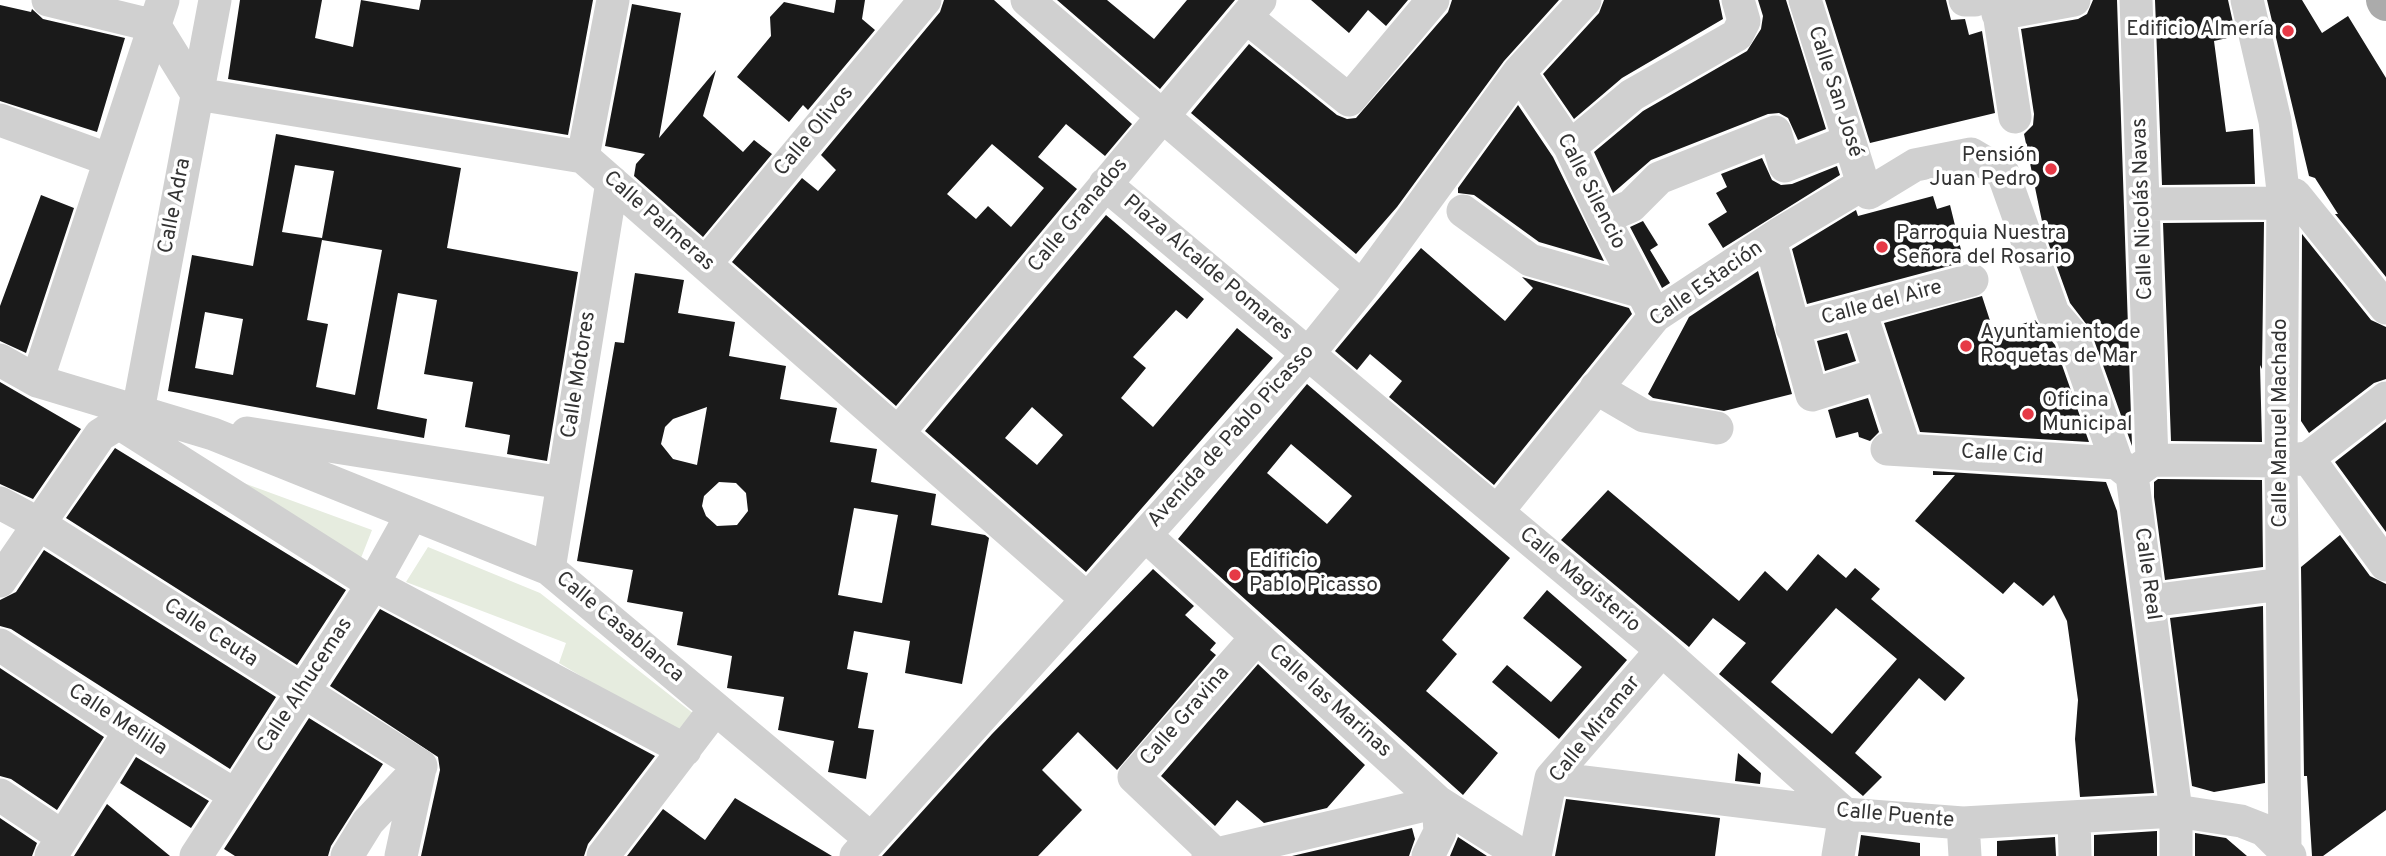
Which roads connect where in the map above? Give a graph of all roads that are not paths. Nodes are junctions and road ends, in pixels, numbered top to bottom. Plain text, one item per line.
1 (48, 0) edge
2 (215, 0) edge
3 (613, 0) edge
4 (925, 0) edge
5 (1027, 0) edge
6 (1433, 0) edge
7 (1585, 0) edge
8 (1738, 0) edge
9 (1805, 0) edge
10 (1965, 0) edge
11 (2074, 0) edge
12 (2136, 0) edge
13 (2248, 0) edge
14 (1990, 4) edge
15 (1253, 8) edge
16 (159, 13) edge
17 (1519, 72) junction
18 (197, 94) junction
19 (1162, 117) junction
20 (2015, 117) dead end
21 (0, 120) edge
22 (1849, 141) junction
23 (1570, 147) junction
24 (583, 157) junction
25 (110, 160) junction
26 (612, 181) junction
27 (1105, 184) junction
28 (1863, 184) junction
29 (2283, 197) junction
30 (2144, 204) junction
31 (1463, 211) dead end
32 (1602, 218) junction
33 (1770, 240) junction
34 (705, 264) junction
35 (1972, 280) dead end
36 (1362, 287) junction
37 (1648, 304) junction
38 (2386, 308) edge
39 (1860, 311) junction
40 (1792, 328) junction
41 (1309, 352) junction
42 (0, 360) edge
43 (1879, 374) junction
44 (37, 381) junction
45 (1596, 388) junction
46 (2386, 398) edge
47 (129, 417) junction
48 (173, 422) junction
49 (1717, 428) dead end
50 (898, 433) junction
51 (2295, 460) junction
52 (2134, 466) junction
53 (563, 483) junction
54 (0, 503) edge
55 (1497, 512) junction
56 (412, 514) junction
57 (39, 524) junction
58 (1144, 534) junction
59 (2386, 565) edge
60 (549, 569) junction
61 (0, 581) edge
62 (373, 584) junction
63 (2282, 584) junction
64 (1087, 599) junction
65 (2150, 601) junction
66 (1257, 637) junction
67 (0, 645) edge
68 (1662, 650) junction
69 (302, 693) junction
70 (715, 709) junction
71 (130, 731) junction
72 (685, 750) junction
73 (421, 766) junction
74 (1551, 778) junction
75 (0, 795) edge
76 (235, 795) junction
77 (1438, 802) junction
78 (2176, 811) junction
79 (1845, 814) junction
80 (2074, 817) junction
81 (1963, 823) junction
82 (57, 846) edge
83 (863, 847) edge
84 (2287, 852) edge
85 (1228, 853) edge
86 (196, 856) edge
87 (348, 856) edge
88 (401, 856) edge
89 (603, 856) edge
90 (1427, 856) edge
91 (1523, 856) edge
92 (1535, 856) edge
93 (1838, 856) edge
94 (1965, 856) edge
95 (2075, 856) edge
96 (2176, 856) edge

1 - 16 street
2 - 18 street, Calle Adra
3 - 24 street
4 - 34 street, Calle Olivos
5 - 19 street
6 - 15 street
7 - 17 street, Avenida de Pablo Picasso
8 - 23 street
9 - 22 street, Calle San José
10 - 14 street
11 - 14 street
12 - 30 street, Calle Nicolás Navas
13 - 29 street, Calle Manuel Machado
14 - 20 street
15 - 19 street, Calle Granados
16 - 18 street
16 - 25 street
17 - 23 street, Calle Silencio
17 - 36 street, Avenida de Pablo Picasso
18 - 24 street, Calle Palmeras
18 - 47 street, Calle Adra
19 - 27 street, Calle Granados
19 - 36 street
21 - 25 street
22 - 28 street, Calle San José
22 - 32 street
23 - 32 street, Calle Silencio
24 - 26 street, Calle Palmeras
25 - 44 street
26 - 34 street, Calle Palmeras
26 - 53 street, Calle Motores
27 - 41 street, Plaza Alcalde Pomares
27 - 50 street, Calle Granados
28 - 33 street, Calle Estación
28 - 52 street, Calle Real
29 - 30 street
29 - 38 street
29 - 51 street, Calle Manuel Machado
30 - 52 street, Calle Nicolás Navas
31 - 37 street
32 - 37 street, Calle Silencio
33 - 37 street, Calle Estación
33 - 40 street
34 - 50 street, Calle Palmeras
35 - 39 street, Calle del Aire
36 - 41 street, Avenida de Pablo Picasso
37 - 45 street, Calle Estación
39 - 40 street, Calle del Aire
39 - 43 street
40 - 43 street
41 - 55 street, Calle Magisterio
41 - 58 street, Avenida de Pablo Picasso
42 - 44 street, Calle Casablanca
43 - 52 street, Calle Cid
44 - 47 street, Calle Casablanca
45 - 49 street
45 - 55 street, Calle Estación
46 - 51 street
47 - 48 street, Calle Casablanca
47 - 57 street
47 - 62 street
48 - 53 street, Calle Casablanca
48 - 56 street, Calle Casablanca
50 - 64 street, Calle Palmeras
51 - 52 street, Calle Cid
51 - 59 street
51 - 63 street, Calle Manuel Machado
52 - 65 street, Calle Real
53 - 60 street, Calle Motores
54 - 57 street, Calle Ceuta
55 - 68 street, Calle Magisterio
56 - 60 street, Calle Casablanca
56 - 62 street, Calle Alhucemas
57 - 61 street
57 - 69 street, Calle Ceuta
58 - 64 street, Avenida de Pablo Picasso
58 - 66 street, Calle las Marinas
60 - 70 street, Calle Casablanca
62 - 69 street, Calle Alhucemas
62 - 72 street
63 - 65 street
63 - 84 street, Calle Manuel Machado
64 - 83 street, Avenida de Pablo Picasso
65 - 78 street, Calle Real
66 - 77 street, Calle las Marinas
66 - 85 street, Calle Gravina
67 - 71 street, Calle Melilla
68 - 74 street, Calle Miramar
68 - 79 street, Calle Magisterio
69 - 73 street, Calle Ceuta
69 - 76 street, Calle Alhucemas
70 - 72 street
70 - 83 street, Calle Casablanca
71 - 76 street, Calle Melilla
71 - 82 street
72 - 89 street
73 - 87 street
73 - 88 street
74 - 79 street, Calle Puente
74 - 92 street, Calle Miramar
75 - 82 street
76 - 86 street, Calle Alhucemas
77 - 85 street
77 - 90 street
77 - 91 street, Calle las Marinas
78 - 80 street, Calle Puente
78 - 84 street, Calle Puente
78 - 96 street, Calle Real
79 - 81 street, Calle Puente
79 - 93 street
80 - 81 street, Calle Puente
80 - 95 street
81 - 94 street

